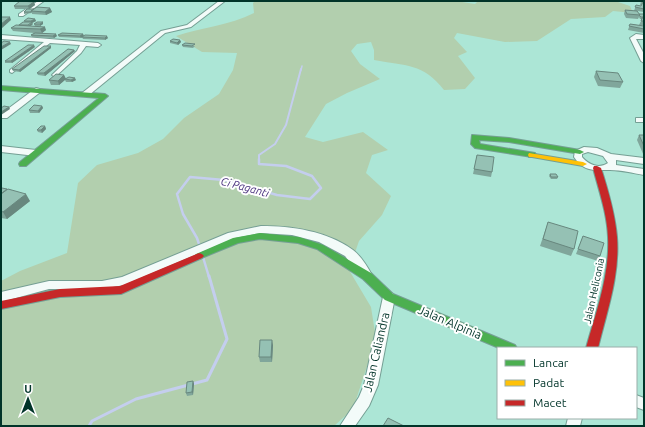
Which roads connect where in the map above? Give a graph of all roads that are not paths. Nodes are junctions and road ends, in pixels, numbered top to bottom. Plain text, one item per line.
1 (41, 1) edge
2 (222, 1) edge
3 (21, 15) dead end
4 (644, 36) edge
5 (1, 37) edge
6 (48, 42) junction
7 (84, 44) junction
8 (98, 44) dead end
9 (644, 61) edge
10 (12, 70) edge
11 (55, 75) edge
12 (1, 88) edge
13 (39, 90) junction
14 (86, 93) junction
15 (4, 116) dead end
16 (1, 149) edge
17 (580, 152) junction
18 (36, 153) junction
19 (644, 161) edge
20 (610, 162) junction
21 (23, 164) dead end
22 (584, 164) junction
23 (644, 164) edge
24 (597, 168) junction
25 (644, 168) edge
26 (644, 172) edge
27 (367, 276) joint
28 (140, 278) junction
29 (1, 297) edge
30 (389, 297) junction
31 (1, 305) edge
32 (509, 347) edge
33 (592, 347) edge
34 (347, 426) edge

1 - 3 street
2 - 14 street
4 - 9 street
5 - 6 street
6 - 7 street
6 - 10 street
7 - 8 street
7 - 11 street
12 - 13 street
13 - 14 street
13 - 15 street
14 - 18 street
16 - 18 street
17 - 20 street
17 - 22 street
17 - 22 street
18 - 21 street
19 - 20 street
20 - 23 street
20 - 24 street
20 - 25 street
20 - 26 street
22 - 24 street
24 - 33 street, Jalan Heliconia
27 - 28 street
27 - 30 street
28 - 29 street
28 - 31 street
30 - 32 street, Jalan Alpinia
30 - 34 street, Jalan Caliandra

